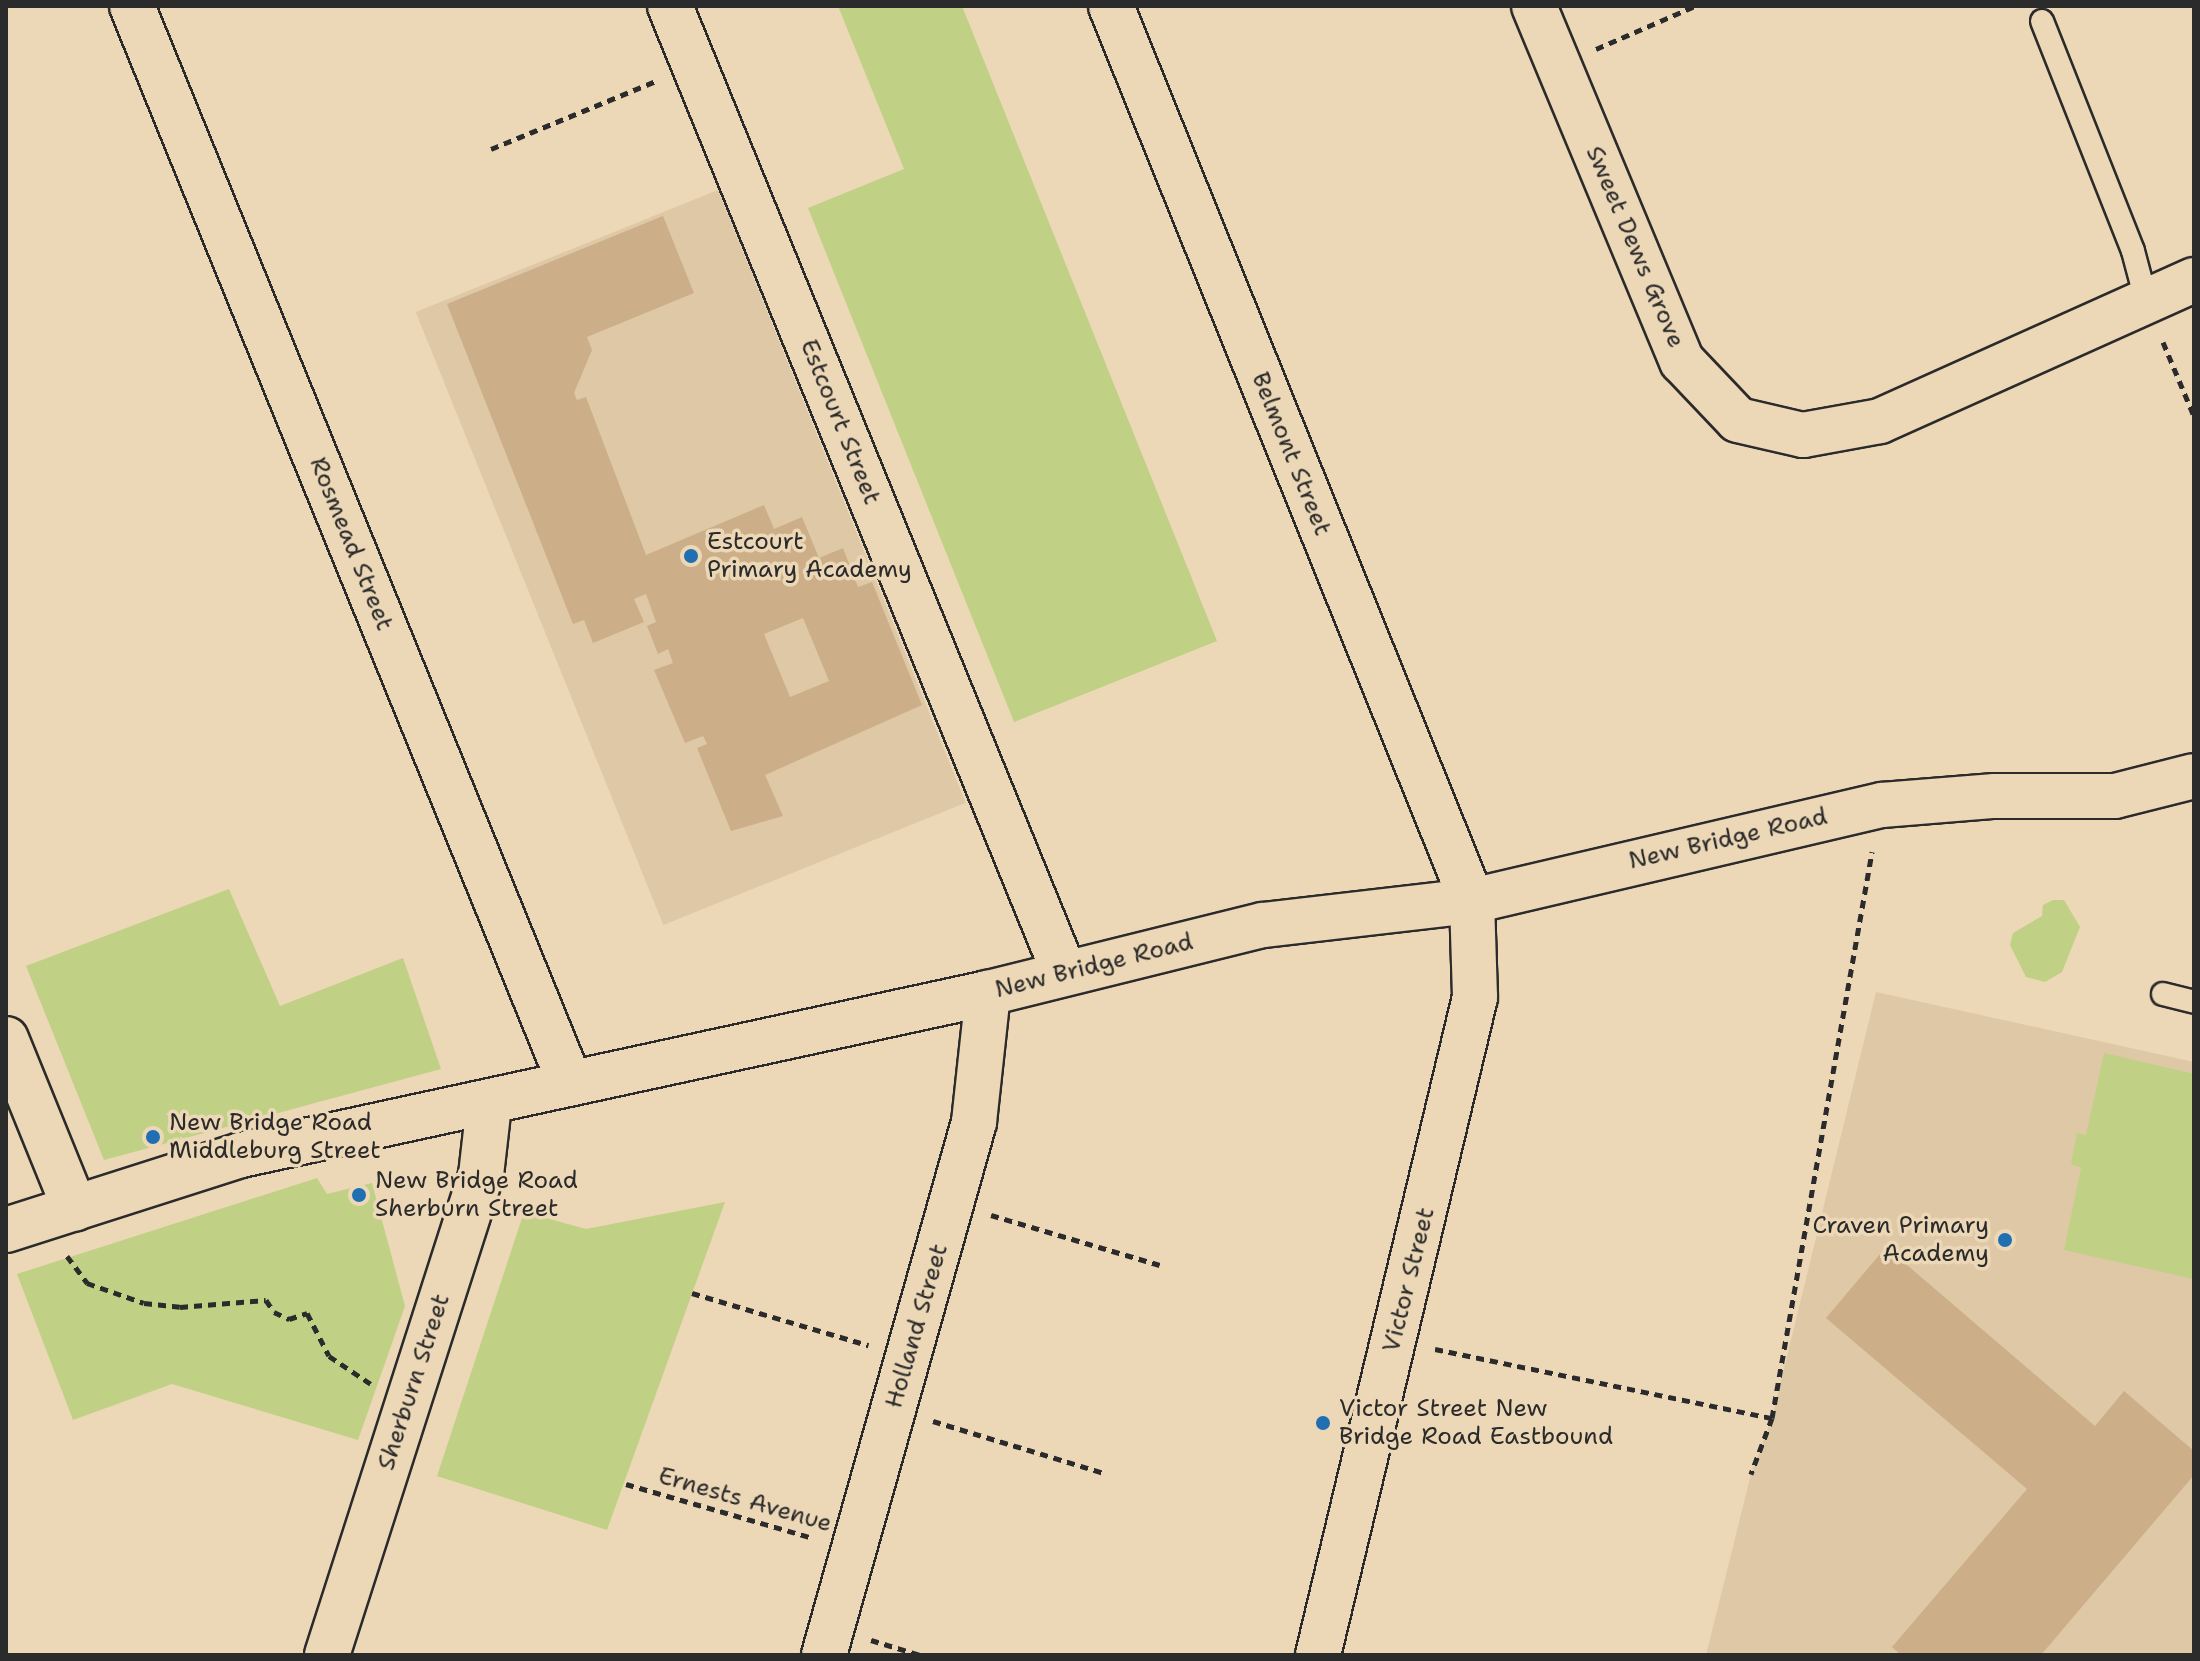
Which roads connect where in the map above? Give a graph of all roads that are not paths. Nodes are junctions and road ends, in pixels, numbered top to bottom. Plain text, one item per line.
1 (132, 6) edge
2 (670, 6) edge
3 (1111, 6) edge
4 (1534, 6) edge
5 (2042, 21) dead end
6 (2194, 280) edge
7 (2146, 300) junction
8 (2194, 776) edge
9 (1472, 901) junction
10 (1064, 972) junction
11 (988, 993) junction
12 (2163, 994) dead end
13 (2194, 1002) edge
14 (6, 1039) edge
15 (570, 1083) junction
16 (489, 1105) junction
17 (40, 1219) edge
18 (327, 1655) edge
19 (824, 1655) edge
20 (1318, 1655) edge

1 - 15 street, Rosmead Street
2 - 10 street, Estcourt Street
3 - 9 street, Belmont Street
4 - 7 street, Sweet Dews Grove
5 - 7 lane
6 - 7 street, Sweet Dews Grove
8 - 9 street, New Bridge Road
9 - 10 street, New Bridge Road
9 - 20 street, Victor Street
10 - 11 street, New Bridge Road
11 - 15 street, New Bridge Road
11 - 19 street, Holland Street
12 - 13 lane
14 - 17 street
15 - 16 street, New Bridge Road
16 - 17 street, New Bridge Road
16 - 18 street, Sherburn Street

